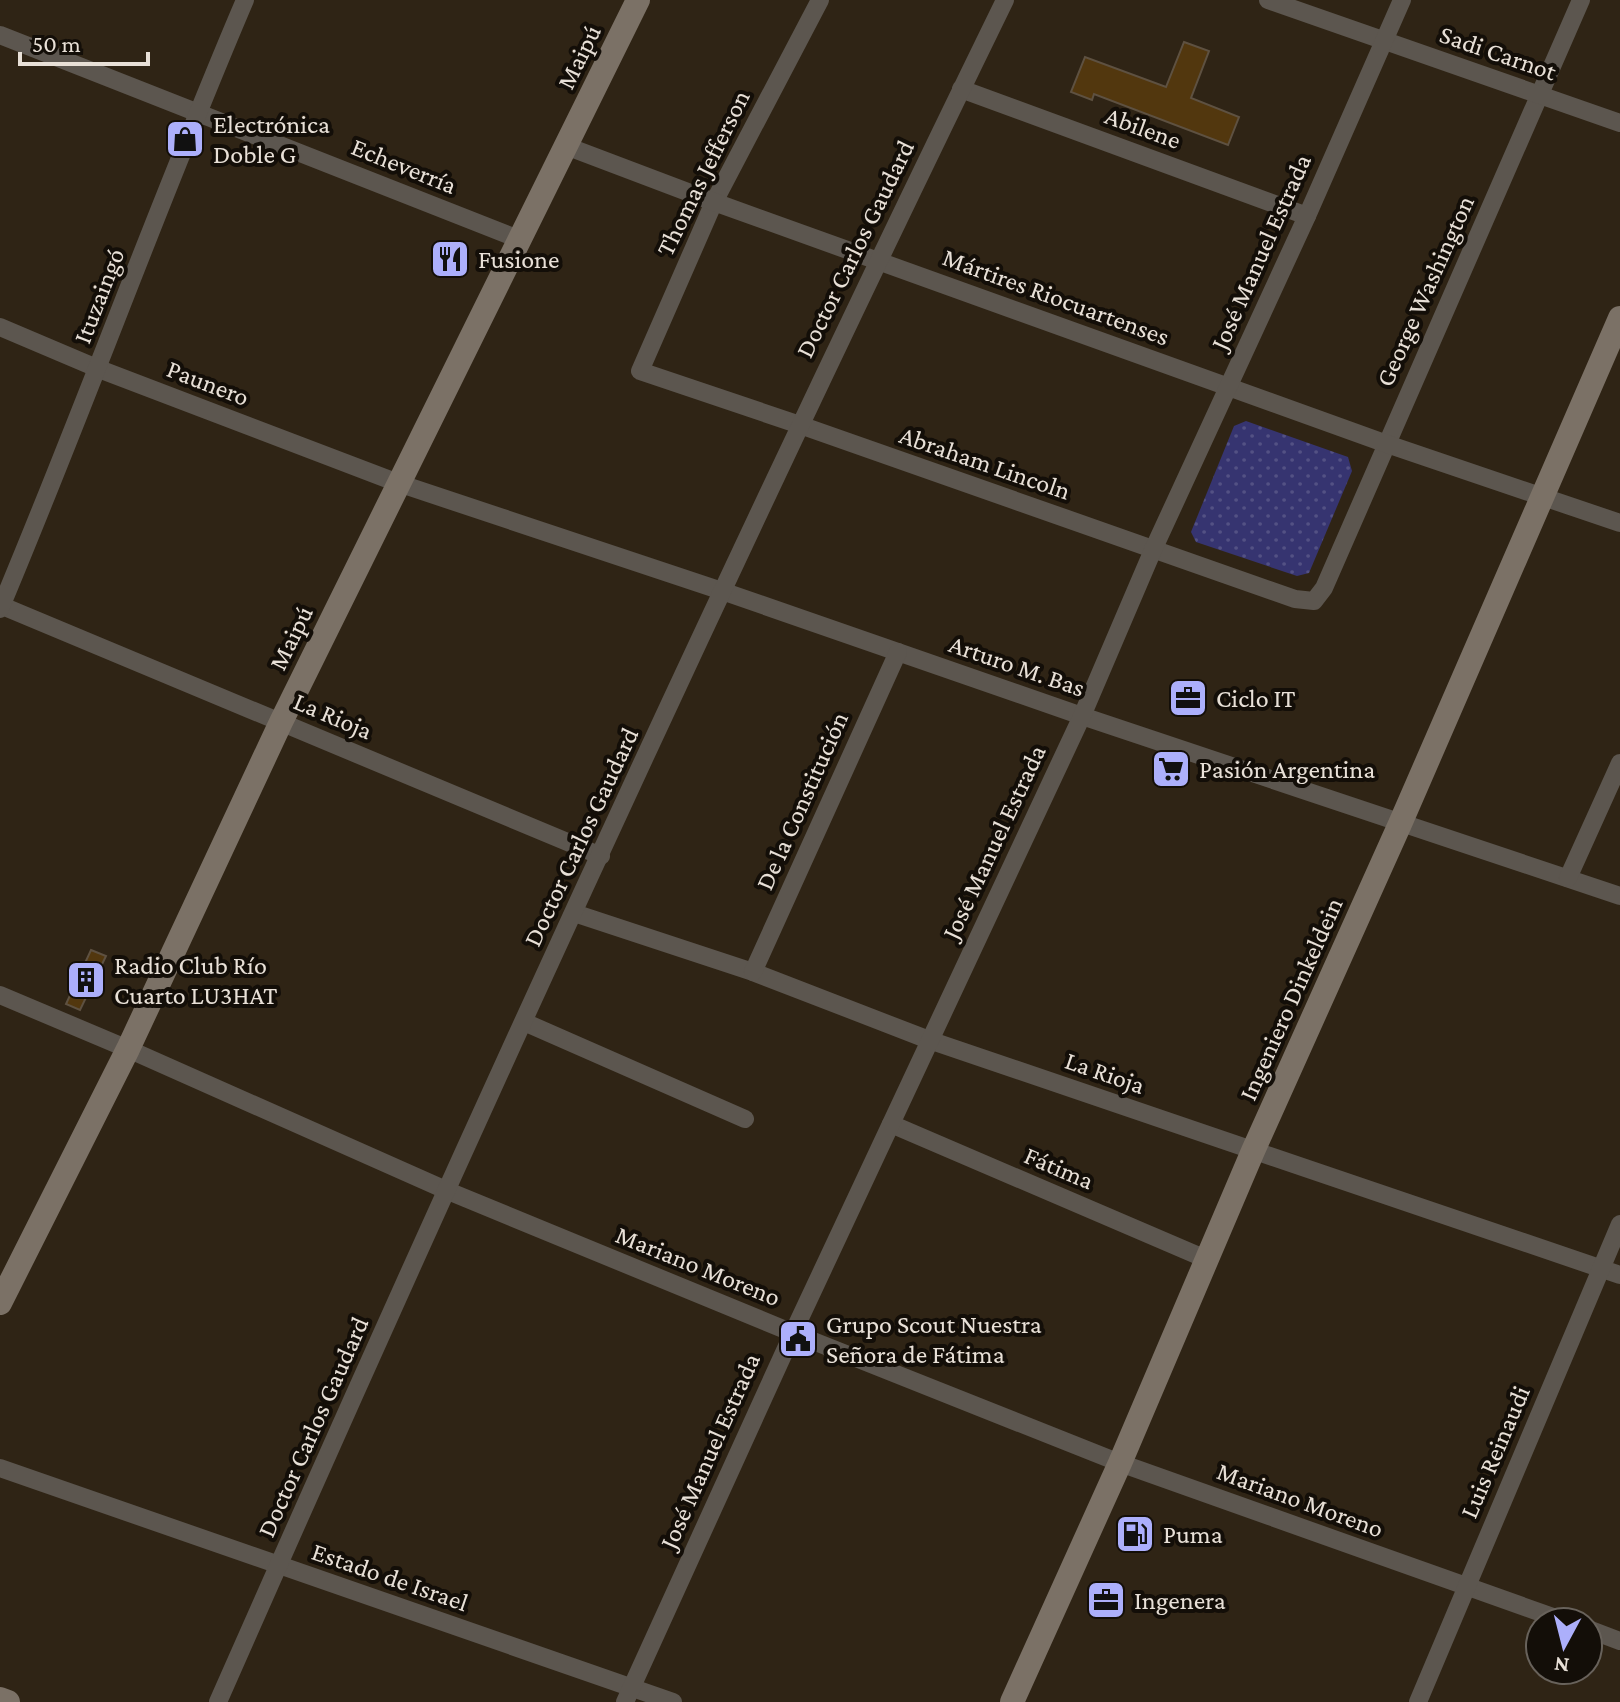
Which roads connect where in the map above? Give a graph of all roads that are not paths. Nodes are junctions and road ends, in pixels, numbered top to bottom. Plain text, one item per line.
1 (245, 0) edge
2 (638, 0) edge
3 (820, 0) edge
4 (1005, 0) edge
5 (1268, 0) edge
6 (1402, 0) edge
7 (1581, 0) edge
8 (0, 35) edge
9 (1383, 41) junction
10 (961, 89) junction
11 (1539, 94) junction
12 (197, 112) junction
13 (1620, 123) edge
14 (566, 146) junction
15 (714, 202) junction
16 (1307, 216) junction
17 (521, 240) junction
18 (877, 260) junction
19 (1620, 318) edge
20 (0, 327) edge
21 (99, 369) junction
22 (640, 371) joint
23 (1229, 386) junction
24 (800, 425) junction
25 (1387, 444) junction
26 (398, 483) junction
27 (1542, 498) junction
28 (1620, 523) edge
29 (1153, 550) junction
30 (722, 591) junction
31 (1314, 601) joint
32 (0, 607) edge
33 (898, 652) junction
34 (1082, 716) junction
35 (281, 722) junction
36 (1620, 763) edge
37 (1400, 824) junction
38 (601, 856) junction
39 (1568, 878) junction
40 (1620, 896) edge
41 (574, 913) junction
42 (753, 972) junction
43 (0, 995) edge
44 (524, 1022) junction
45 (929, 1040) junction
46 (128, 1049) junction
47 (745, 1119) dead end
48 (891, 1124) junction
49 (1253, 1151) junction
50 (448, 1191) junction
51 (1620, 1224) edge
52 (1206, 1259) junction
53 (1602, 1269) junction
54 (1620, 1275) edge
55 (0, 1303) edge
56 (793, 1333) junction
57 (1120, 1463) junction
58 (0, 1468) edge
59 (279, 1565) junction
60 (1465, 1587) junction
61 (1524, 1607) edge
62 (628, 1695) edge
63 (0, 1699) edge
64 (8, 1702) edge
65 (218, 1702) edge
66 (673, 1702) edge
67 (1012, 1702) edge
68 (1418, 1702) edge

1 - 12 street, Ituzaingó
2 - 14 main road, Maipú
3 - 15 street, Thomas Jefferson
4 - 10 street, Doctor Carlos Gaudard
5 - 9 street, Sadi Carnot
6 - 9 street, José Manuel Estrada
7 - 11 street, George Washington
8 - 12 street, Echeverría
9 - 11 street, Sadi Carnot
9 - 16 street, José Manuel Estrada
10 - 16 street, Abilene
10 - 18 street, Doctor Carlos Gaudard
11 - 13 street, Sadi Carnot
11 - 25 street, George Washington
12 - 17 street, Echeverría
12 - 21 street, Ituzaingó
14 - 15 street, Mártires Riocuartenses
14 - 17 main road, Maipú
15 - 18 street, Mártires Riocuartenses
15 - 22 street, Thomas Jefferson
16 - 23 street, José Manuel Estrada
17 - 26 main road, Maipú
18 - 23 street, Mártires Riocuartenses
18 - 24 street, Doctor Carlos Gaudard
19 - 27 main road, Ingeniero Dinkeldein
20 - 21 street, Paunero
21 - 26 street, Paunero
21 - 32 street, Ituzaingó
22 - 24 street, Abraham Lincoln
23 - 25 street, Mártires Riocuartenses
23 - 29 street, José Manuel Estrada
24 - 29 street, Abraham Lincoln
24 - 30 street, Doctor Carlos Gaudard
25 - 27 street, Mártires Riocuartenses
25 - 31 street, George Washington
26 - 30 street, Arturo M. Bas
26 - 35 main road, Maipú
27 - 28 street, Mártires Riocuartenses
27 - 37 main road, Ingeniero Dinkeldein
29 - 31 street, Abraham Lincoln
29 - 34 street, José Manuel Estrada
30 - 33 street, Arturo M. Bas
30 - 38 street, Doctor Carlos Gaudard
32 - 35 street, La Rioja
33 - 34 street, Arturo M. Bas
33 - 42 street, De la Constitución
34 - 37 street, Arturo M. Bas
34 - 45 street, José Manuel Estrada
35 - 38 street, La Rioja
35 - 46 main road, Maipú
36 - 39 street
37 - 39 street, Arturo M. Bas
37 - 49 main road, Ingeniero Dinkeldein
38 - 41 street, Doctor Carlos Gaudard
39 - 40 street, Arturo M. Bas
41 - 42 street, La Rioja
41 - 44 street, Doctor Carlos Gaudard
42 - 45 street, La Rioja
43 - 46 street, Mariano Moreno
44 - 47 street
44 - 50 street, Doctor Carlos Gaudard
45 - 48 street, José Manuel Estrada
45 - 49 street, La Rioja
46 - 50 street, Mariano Moreno
46 - 55 main road, Maipú
48 - 52 street, Fátima
48 - 56 street, José Manuel Estrada
49 - 52 main road, Ingeniero Dinkeldein
49 - 53 street, La Rioja
50 - 56 street, Mariano Moreno
50 - 59 street, Doctor Carlos Gaudard
51 - 53 street, Luis Reinaudi
52 - 57 main road, Ingeniero Dinkeldein
53 - 54 street, La Rioja
53 - 60 street, Luis Reinaudi
56 - 57 street, Mariano Moreno
56 - 62 street, José Manuel Estrada
57 - 60 street, Mariano Moreno
57 - 67 main road, Ingeniero Dinkeldein
58 - 59 street, Estado de Israel
59 - 62 street, Estado de Israel
59 - 65 street, Doctor Carlos Gaudard
60 - 61 street, Mariano Moreno
60 - 68 street, Luis Reinaudi
62 - 66 street, Estado de Israel
63 - 64 main road

